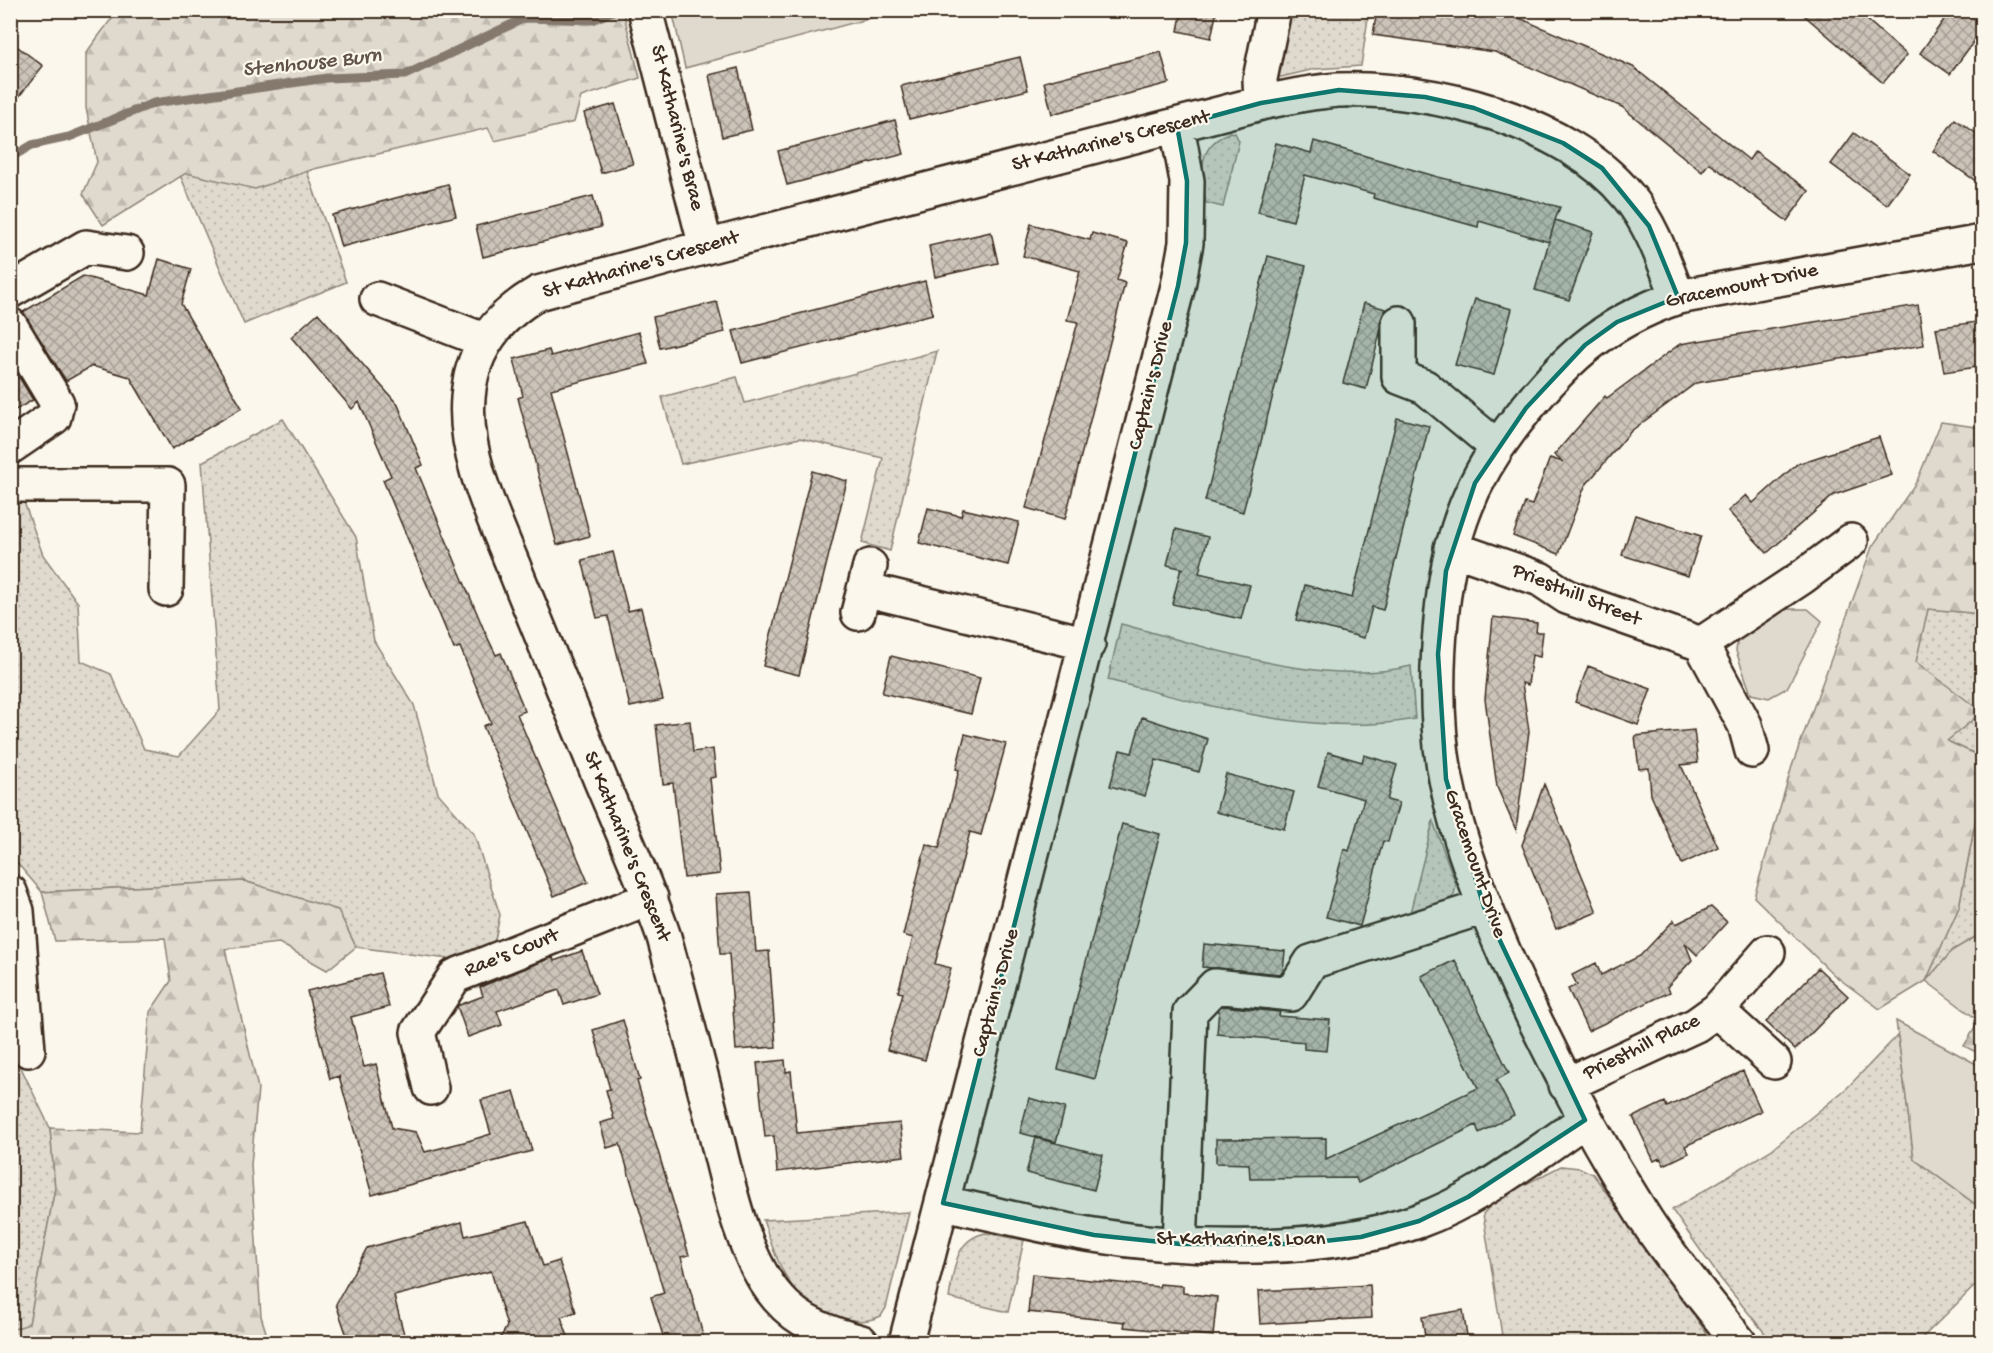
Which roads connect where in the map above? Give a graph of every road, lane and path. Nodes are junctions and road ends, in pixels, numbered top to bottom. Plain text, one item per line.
1 (1274, 10) edge
2 (648, 21) edge
3 (1261, 103) junction
4 (1177, 126) junction
5 (1983, 242) edge
6 (706, 246) junction
7 (127, 254) dead end
8 (10, 291) edge
9 (1678, 297) junction
10 (396, 299) dead end
11 (1399, 323) dead end
12 (10, 325) edge
13 (486, 341) junction
14 (10, 447) edge
15 (1497, 447) junction
16 (10, 485) edge
17 (1851, 541) dead end
18 (1451, 548) junction
19 (166, 589) dead end
20 (864, 589) dead end
21 (1088, 644) junction
22 (1701, 644) junction
23 (1753, 731) dead end
24 (10, 892) edge
25 (651, 898) junction
26 (1484, 907) junction
27 (1768, 952) dead end
28 (1717, 1010) junction
29 (28, 1050) dead end
30 (1774, 1062) dead end
31 (1566, 1085) junction
32 (431, 1088) dead end
33 (1585, 1119) junction
34 (942, 1203) junction
35 (1180, 1245) junction
36 (861, 1342) edge
37 (906, 1342) edge
38 (1739, 1342) edge

1 - 3 street
2 - 6 street, St Katharine's Brae
3 - 4 street, St Katharine's Crescent
3 - 9 street, St Katharine's Crescent
4 - 6 street, St Katharine's Crescent
4 - 21 street, Captain's Drive
5 - 9 street, Gracemount Drive
6 - 13 street, St Katharine's Crescent
7 - 8 street
9 - 15 street, Gracemount Drive
10 - 13 street
11 - 15 street
12 - 14 street
13 - 25 street, St Katharine's Crescent
15 - 18 street, Gracemount Drive
16 - 19 street
17 - 22 street
18 - 22 street, Priesthill Street
18 - 26 street, Gracemount Drive
20 - 21 street
21 - 34 street, Captain's Drive
22 - 23 street
24 - 29 street
25 - 32 street, Rae's Court
25 - 36 street, St Katharine's Crescent
26 - 31 street, Gracemount Drive
26 - 35 street
27 - 28 street, Priesthill Place
28 - 30 street, Priesthill Place
28 - 31 street, Priesthill Place
31 - 33 street, Gracemount Drive
33 - 35 street, St Katharine's Loan
33 - 38 street, Gracemount Drive
34 - 35 street, St Katharine's Loan
34 - 37 street, Captain's Drive

